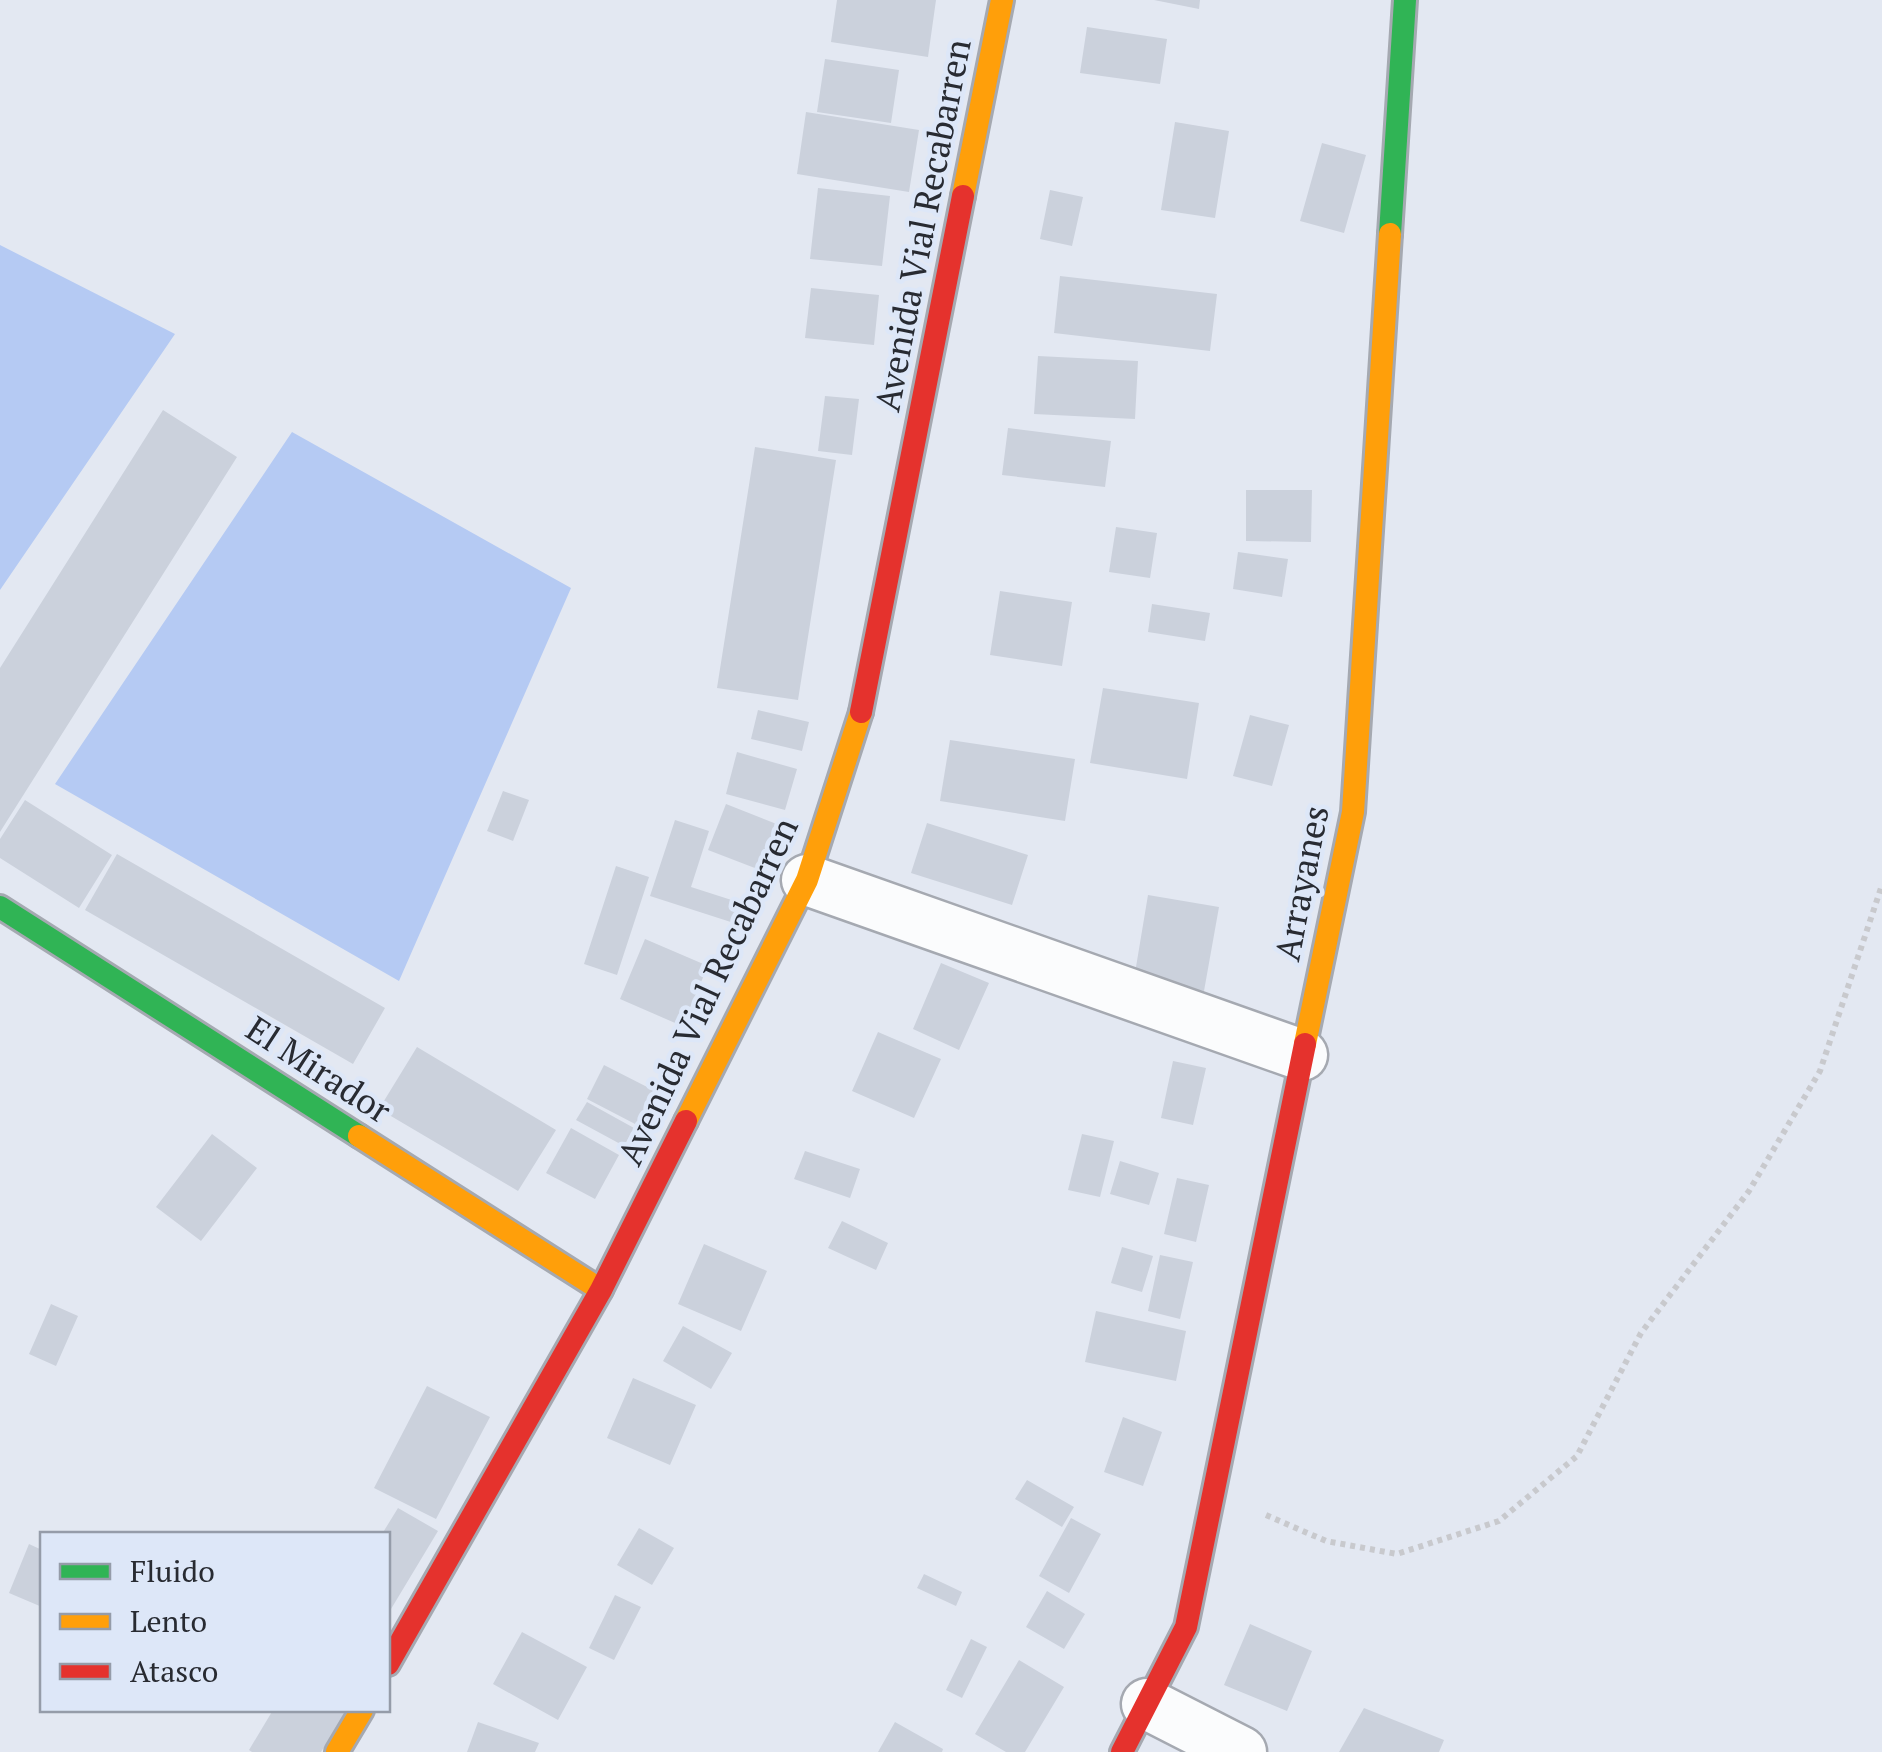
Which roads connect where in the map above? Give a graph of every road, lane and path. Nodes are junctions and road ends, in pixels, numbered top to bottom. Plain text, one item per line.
1 (1002, 0) edge
2 (1405, 0) edge
3 (807, 880) junction
4 (1882, 885) edge
5 (0, 907) edge
6 (1302, 1055) junction
7 (601, 1290) junction
8 (1214, 1492) junction
9 (390, 1660) edge
10 (1146, 1704) junction
11 (361, 1712) edge
12 (337, 1752) edge
13 (1122, 1752) edge
14 (1241, 1752) edge

1 - 3 main road, Avenida Vial Recabarren
2 - 6 main road, Arrayanes
3 - 6 street
3 - 7 main road, Avenida Vial Recabarren
4 - 8 path
5 - 7 main road, El Mirador
6 - 8 main road, Arrayanes
7 - 9 main road, Avenida Vial Recabarren
8 - 10 main road, Arrayanes
10 - 13 main road, Arrayanes
10 - 14 street
11 - 12 main road

